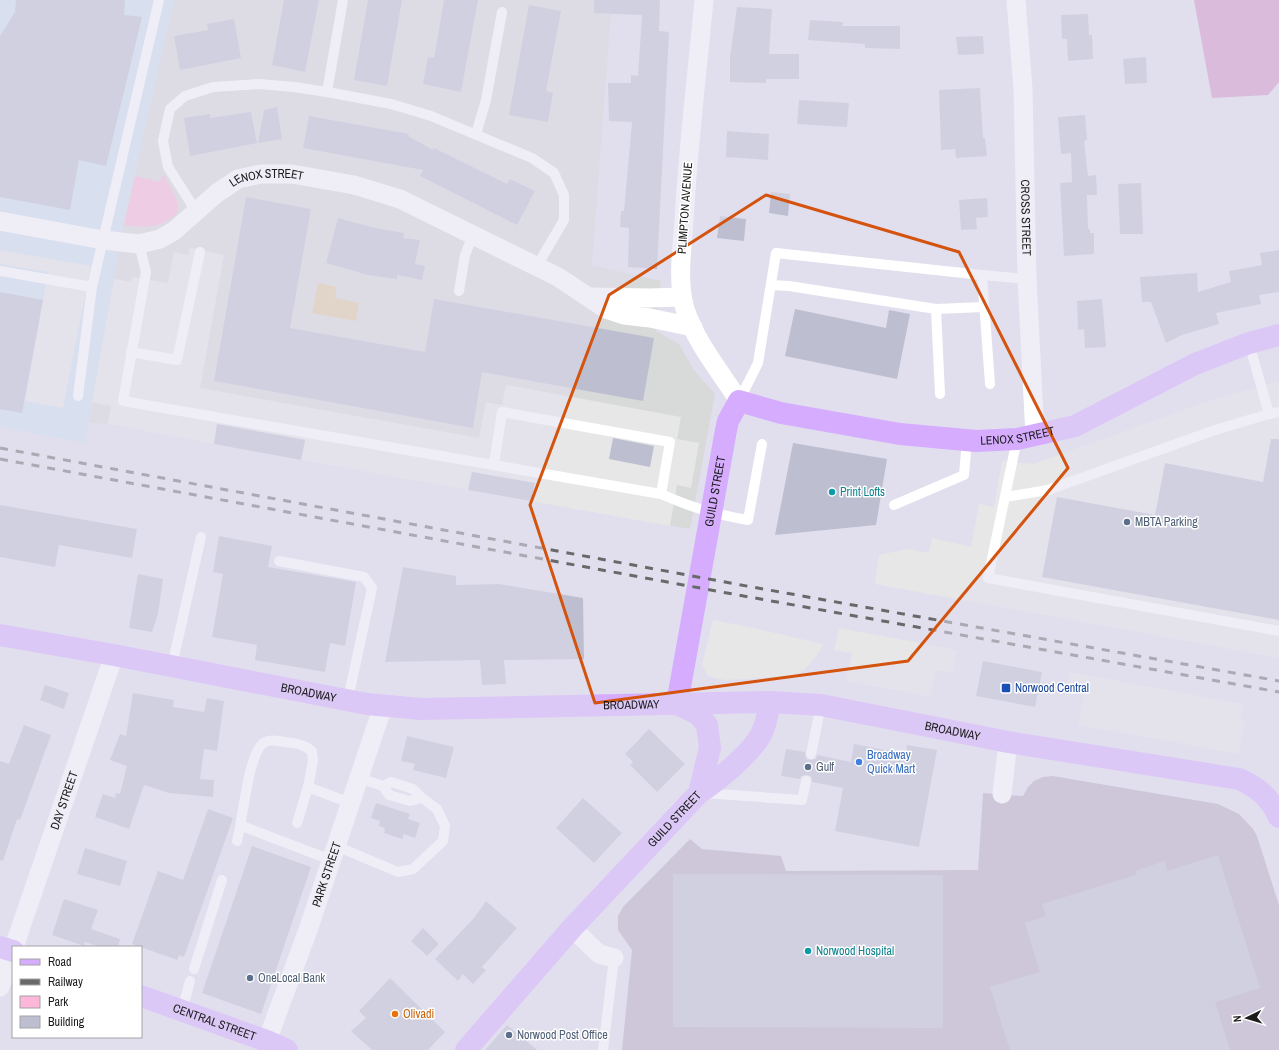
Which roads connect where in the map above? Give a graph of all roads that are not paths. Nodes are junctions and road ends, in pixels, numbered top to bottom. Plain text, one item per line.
1 (159, 0) edge
2 (343, 0) edge
3 (704, 0) edge
4 (1016, 0) edge
5 (502, 12) dead end
6 (327, 92) junction
7 (476, 134) junction
8 (196, 211) junction
9 (0, 221) edge
10 (472, 235) junction
11 (103, 240) junction
12 (139, 244) junction
13 (200, 252) dead end
14 (537, 266) junction
15 (0, 271) edge
16 (982, 275) junction
17 (1027, 279) junction
18 (771, 285) junction
19 (92, 287) junction
20 (459, 291) dead end
21 (682, 296) junction
22 (590, 297) junction
23 (984, 308) junction
24 (936, 309) junction
25 (693, 327) junction
26 (1279, 335) edge
27 (1249, 343) junction
28 (131, 352) junction
29 (990, 384) dead end
30 (940, 394) dead end
31 (78, 396) dead end
32 (739, 400) junction
33 (1279, 412) edge
34 (1269, 414) junction
35 (1026, 437) junction
36 (967, 440) junction
37 (762, 444) dead end
38 (494, 464) junction
39 (662, 494) junction
40 (1005, 497) junction
41 (894, 505) dead end
42 (710, 513) junction
43 (201, 537) dead end
44 (279, 561) dead end
45 (1279, 631) edge
46 (0, 635) edge
47 (114, 655) junction
48 (172, 666) junction
49 (348, 699) junction
50 (770, 702) junction
51 (677, 704) junction
52 (821, 705) junction
53 (383, 706) junction
54 (1008, 742) junction
55 (811, 754) dead end
56 (358, 778) junction
57 (806, 781) dead end
58 (308, 787) junction
59 (699, 793) junction
60 (1002, 794) dead end
61 (350, 803) junction
62 (1279, 817) edge
63 (297, 823) dead end
64 (242, 826) junction
65 (237, 841) dead end
66 (334, 853) junction
67 (222, 880) dead end
68 (572, 928) junction
69 (14, 946) edge
70 (0, 947) edge
71 (12, 951) edge
72 (12, 954) edge
73 (614, 958) joint
74 (194, 969) dead end
75 (190, 981) dead end
76 (0, 987) edge
77 (142, 996) edge
78 (182, 1011) junction
79 (267, 1041) junction
80 (287, 1050) edge
81 (466, 1050) edge
82 (603, 1050) edge

1 - 11 lane
2 - 6 lane
3 - 21 street, PLIMPTON AVENUE
4 - 17 street, CROSS STREET
5 - 7 lane
6 - 7 lane
6 - 8 lane
7 - 14 lane
8 - 10 street, LENOX STREET
8 - 12 street, LENOX STREET
9 - 11 street, LENOX STREET
10 - 14 street, LENOX STREET
10 - 20 lane
11 - 12 street, LENOX STREET
11 - 19 lane
12 - 28 lane
13 - 28 lane
14 - 22 street, LENOX STREET
15 - 19 lane
16 - 17 lane
16 - 18 lane
16 - 23 lane
17 - 35 street, CROSS STREET
18 - 24 lane
18 - 32 lane
19 - 31 lane
21 - 22 street
21 - 25 street, PLIMPTON AVENUE
22 - 25 street, LENOX STREET
23 - 24 lane
23 - 29 lane
24 - 30 lane
25 - 32 street, PLIMPTON AVENUE
26 - 27 street, LENOX STREET
27 - 34 lane
27 - 35 street, LENOX STREET
28 - 38 lane
32 - 36 street, LENOX STREET
32 - 42 street, GUILD STREET
33 - 34 lane
34 - 40 lane
35 - 36 street, LENOX STREET
35 - 40 lane
36 - 41 lane
37 - 42 lane
38 - 39 lane
38 - 39 lane
39 - 42 lane
40 - 45 lane
42 - 51 street, GUILD STREET
43 - 48 lane
44 - 49 lane
46 - 47 street, BROADWAY
47 - 48 street, BROADWAY
47 - 69 street, DAY STREET
48 - 49 street, BROADWAY
49 - 53 street, BROADWAY
50 - 51 street, BROADWAY
50 - 52 street, BROADWAY
50 - 59 street
51 - 53 street, BROADWAY
51 - 59 street, GUILD STREET
52 - 54 street, BROADWAY
52 - 55 lane
53 - 56 street, PARK STREET
54 - 60 street
54 - 62 street, BROADWAY
56 - 61 street, PARK STREET
56 - 66 lane
57 - 59 lane
58 - 61 lane
58 - 63 lane
58 - 64 lane
59 - 68 street, GUILD STREET
61 - 66 street, PARK STREET
64 - 65 lane
64 - 66 lane
66 - 79 street, PARK STREET
67 - 74 lane
68 - 73 street
68 - 81 street, GUILD STREET
70 - 71 street
72 - 76 street
73 - 82 lane
75 - 78 lane
77 - 78 street, CENTRAL STREET
78 - 79 street, CENTRAL STREET
79 - 80 street, CENTRAL STREET

